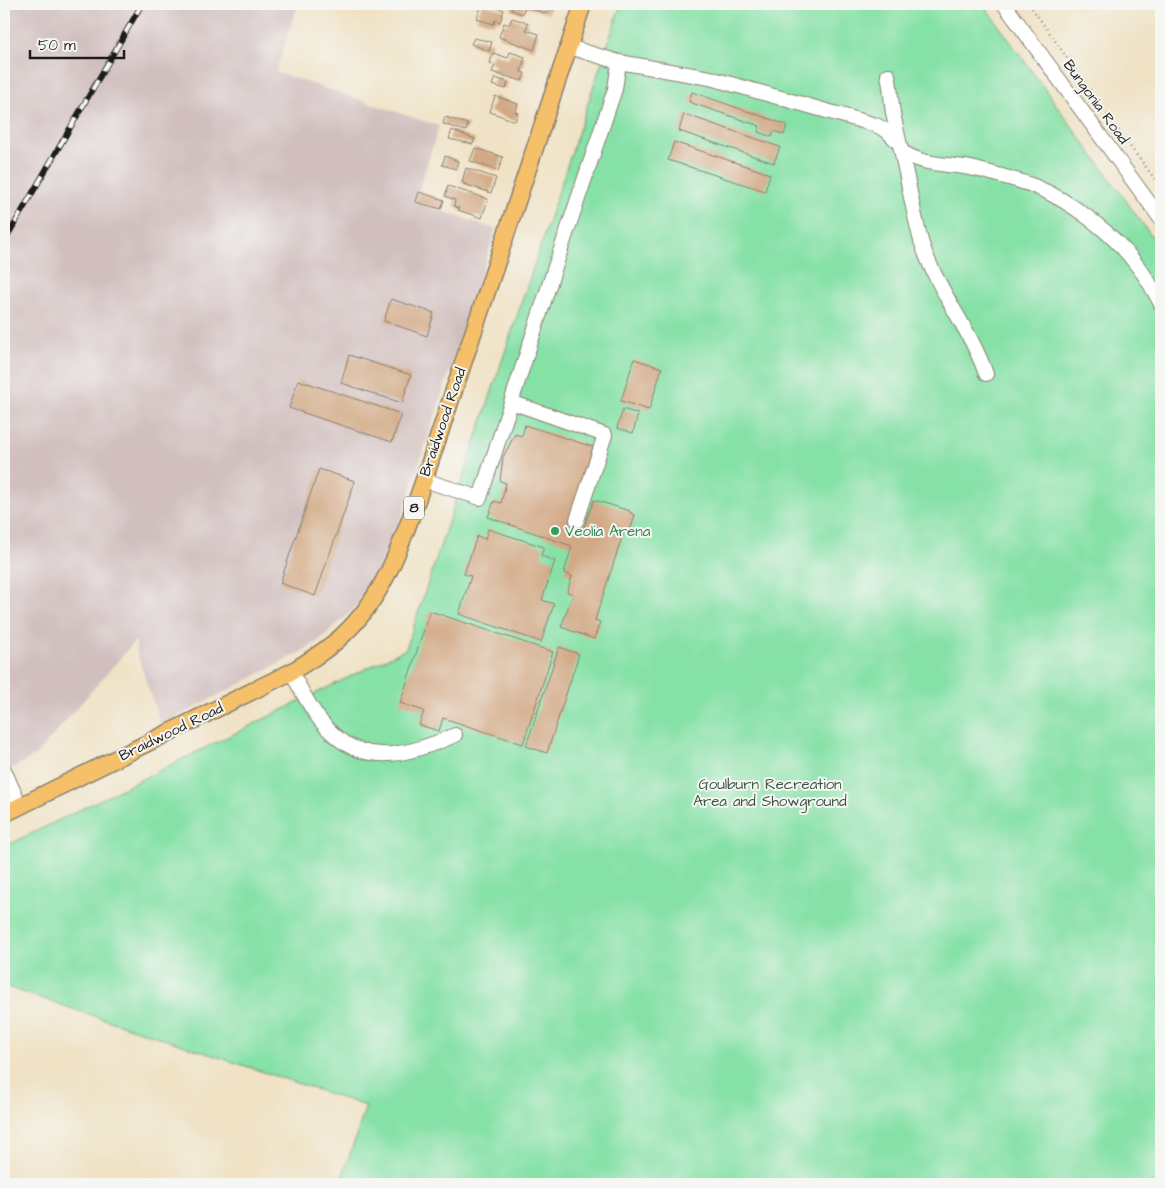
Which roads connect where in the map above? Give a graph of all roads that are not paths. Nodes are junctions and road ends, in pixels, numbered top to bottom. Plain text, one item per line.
1 (584, 4) edge
2 (1004, 4) edge
3 (569, 47) junction
4 (619, 62) junction
5 (888, 76) dead end
6 (900, 147) junction
7 (1161, 220) edge
8 (1161, 304) edge
9 (986, 374) dead end
10 (511, 402) junction
11 (424, 480) junction
12 (577, 520) dead end
13 (292, 672) junction
14 (455, 735) dead end
15 (4, 770) edge
16 (20, 806) junction
17 (4, 814) edge

1 - 3 main road, Braidwood Road / 8
2 - 7 street, Bungonia Road
3 - 4 street
3 - 11 main road, Braidwood Road / 8
4 - 6 street
4 - 10 street
5 - 6 street
6 - 8 street
6 - 9 street
10 - 11 street
10 - 12 street
11 - 13 main road, Braidwood Road / 8
13 - 14 street
13 - 16 main road, Braidwood Road / 8
15 - 16 street
16 - 17 main road, Braidwood Road / 8

